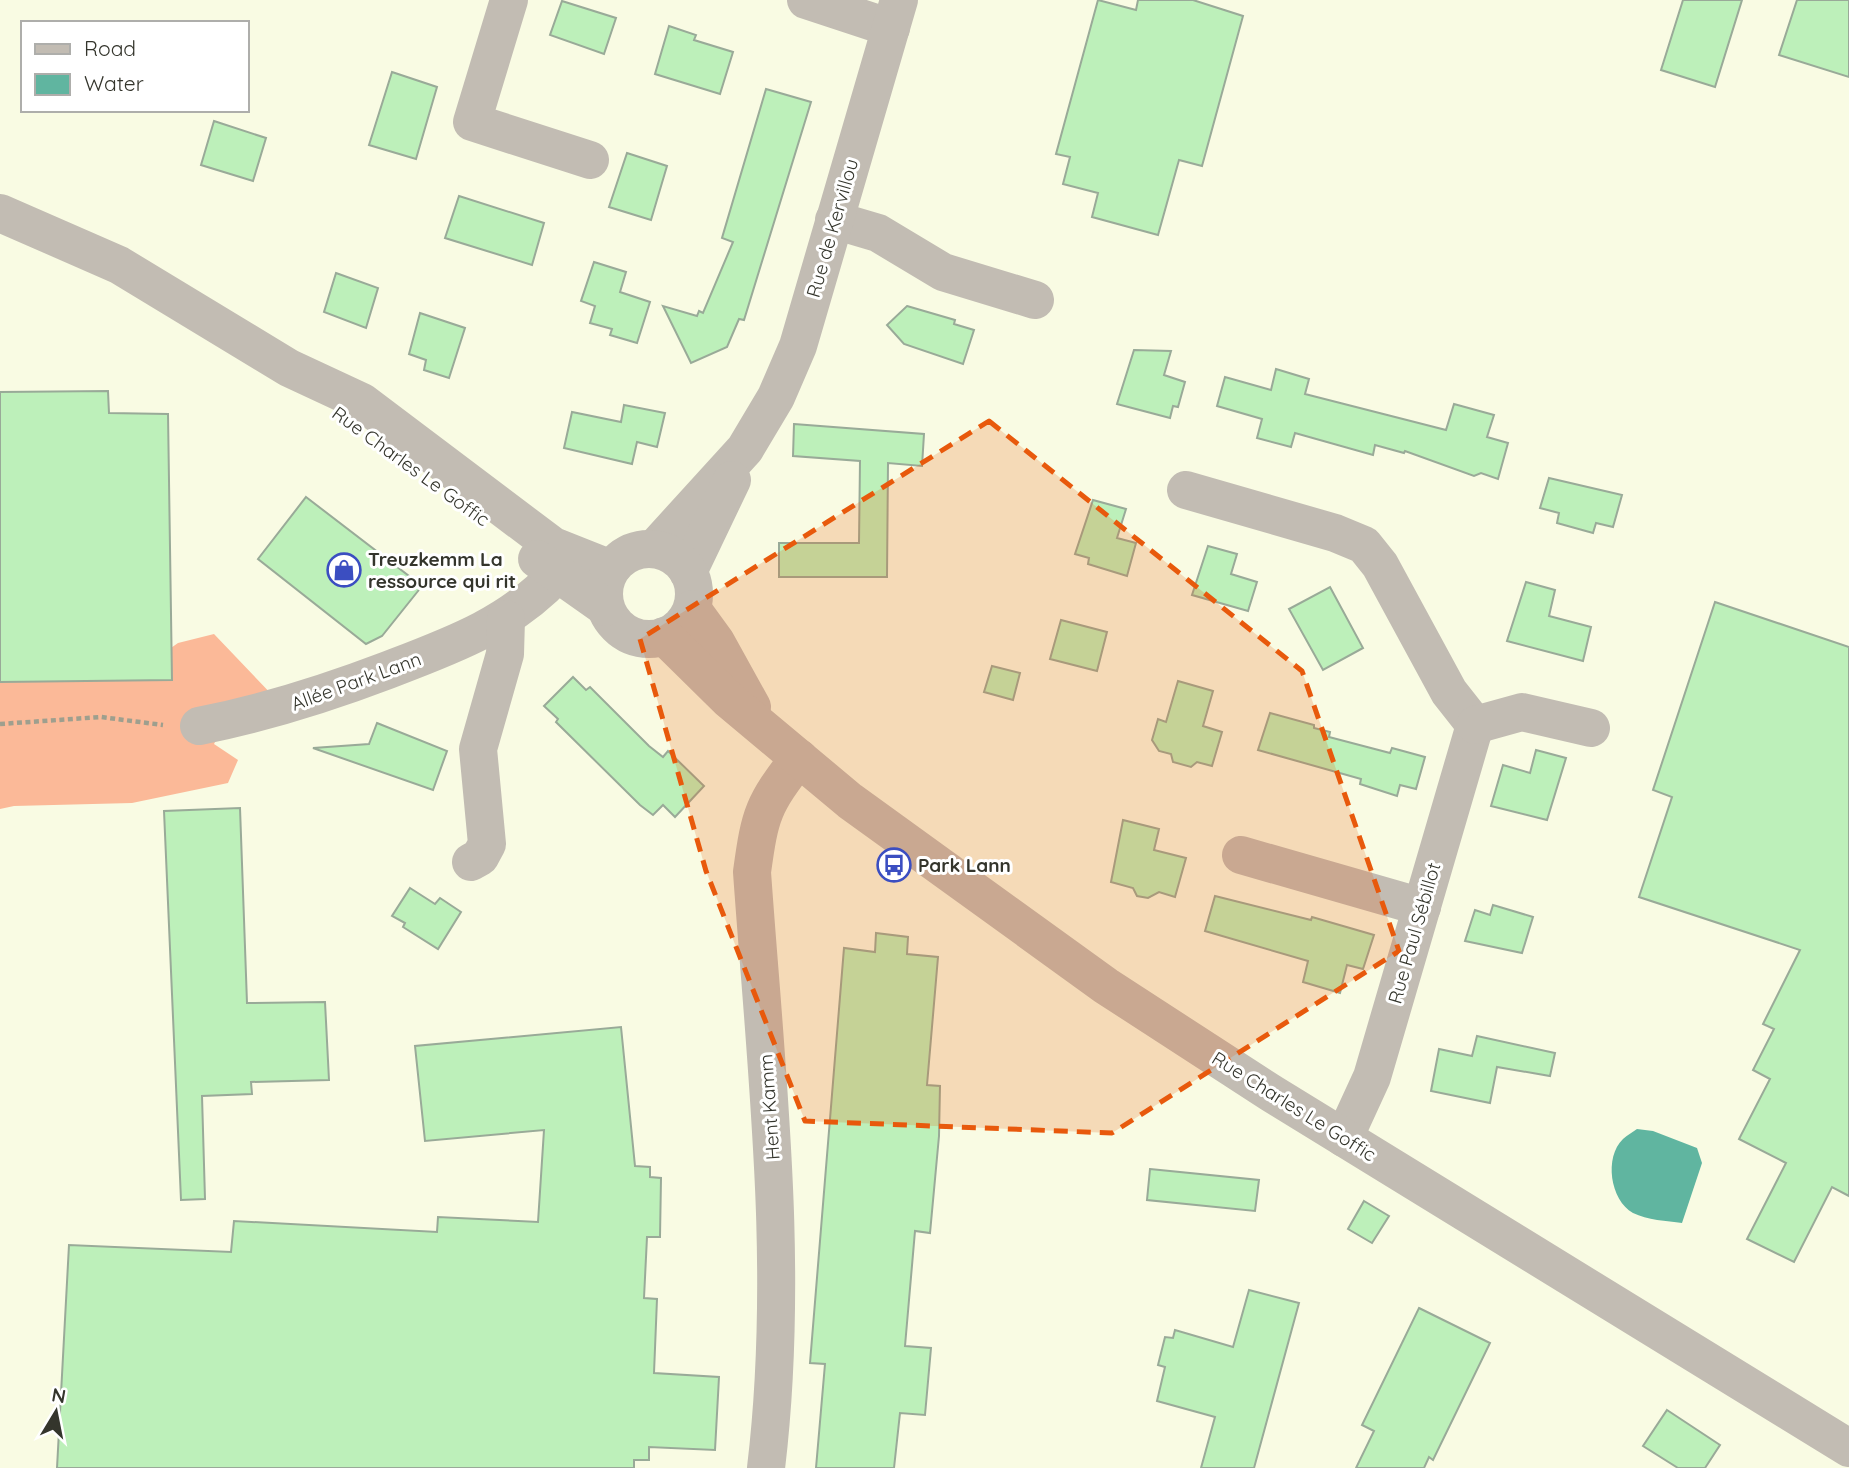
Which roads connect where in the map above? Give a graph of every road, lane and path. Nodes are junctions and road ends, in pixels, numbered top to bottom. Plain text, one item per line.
1 (509, 0) edge
2 (806, 0) edge
3 (895, 14) edge
4 (590, 160) dead end
5 (0, 190) edge
6 (0, 213) edge
7 (834, 220) junction
8 (78, 245) junction
9 (1035, 300) dead end
10 (289, 368) junction
11 (745, 449) junction
12 (1186, 490) dead end
13 (654, 550) junction
14 (611, 569) junction
15 (557, 574) junction
16 (690, 590) junction
17 (605, 607) junction
18 (506, 619) junction
19 (664, 636) junction
20 (0, 724) edge
21 (1475, 724) junction
22 (199, 726) joint
23 (1591, 727) dead end
24 (764, 728) junction
25 (799, 758) junction
26 (1241, 855) dead end
27 (471, 862) dead end
28 (1422, 907) junction
29 (1344, 1138) junction
30 (1849, 1448) edge
31 (766, 1468) edge

1 - 4 street
2 - 3 street
3 - 7 street, Rue de Kervillou
5 - 8 street, Rue Charles Le Goffic
6 - 8 street, Rue Charles Le Goffic
7 - 9 street
7 - 11 street, Rue de Kervillou
8 - 10 street, Rue Charles Le Goffic
10 - 14 street, Rue Charles Le Goffic
10 - 15 street, Rue Charles Le Goffic
11 - 13 street, Rue de Kervillou
11 - 16 street, Rue de Kervillou
12 - 21 street
13 - 14 street
13 - 16 street
14 - 17 street
15 - 17 street, Rue Charles Le Goffic
15 - 18 street, Allée Park Lann
16 - 19 street
16 - 24 street, Rue Charles Le Goffic
17 - 19 street
18 - 22 street, Allée Park Lann
18 - 27 street
19 - 24 street, Rue Charles Le Goffic
20 - 22 path
21 - 23 street
21 - 28 street, Rue Paul Sébillot
24 - 25 street, Rue Charles Le Goffic
25 - 29 street, Rue Charles Le Goffic
25 - 31 street, Hent Kamm
26 - 28 street
28 - 29 street, Rue Paul Sébillot
29 - 30 street, Rue Charles Le Goffic

